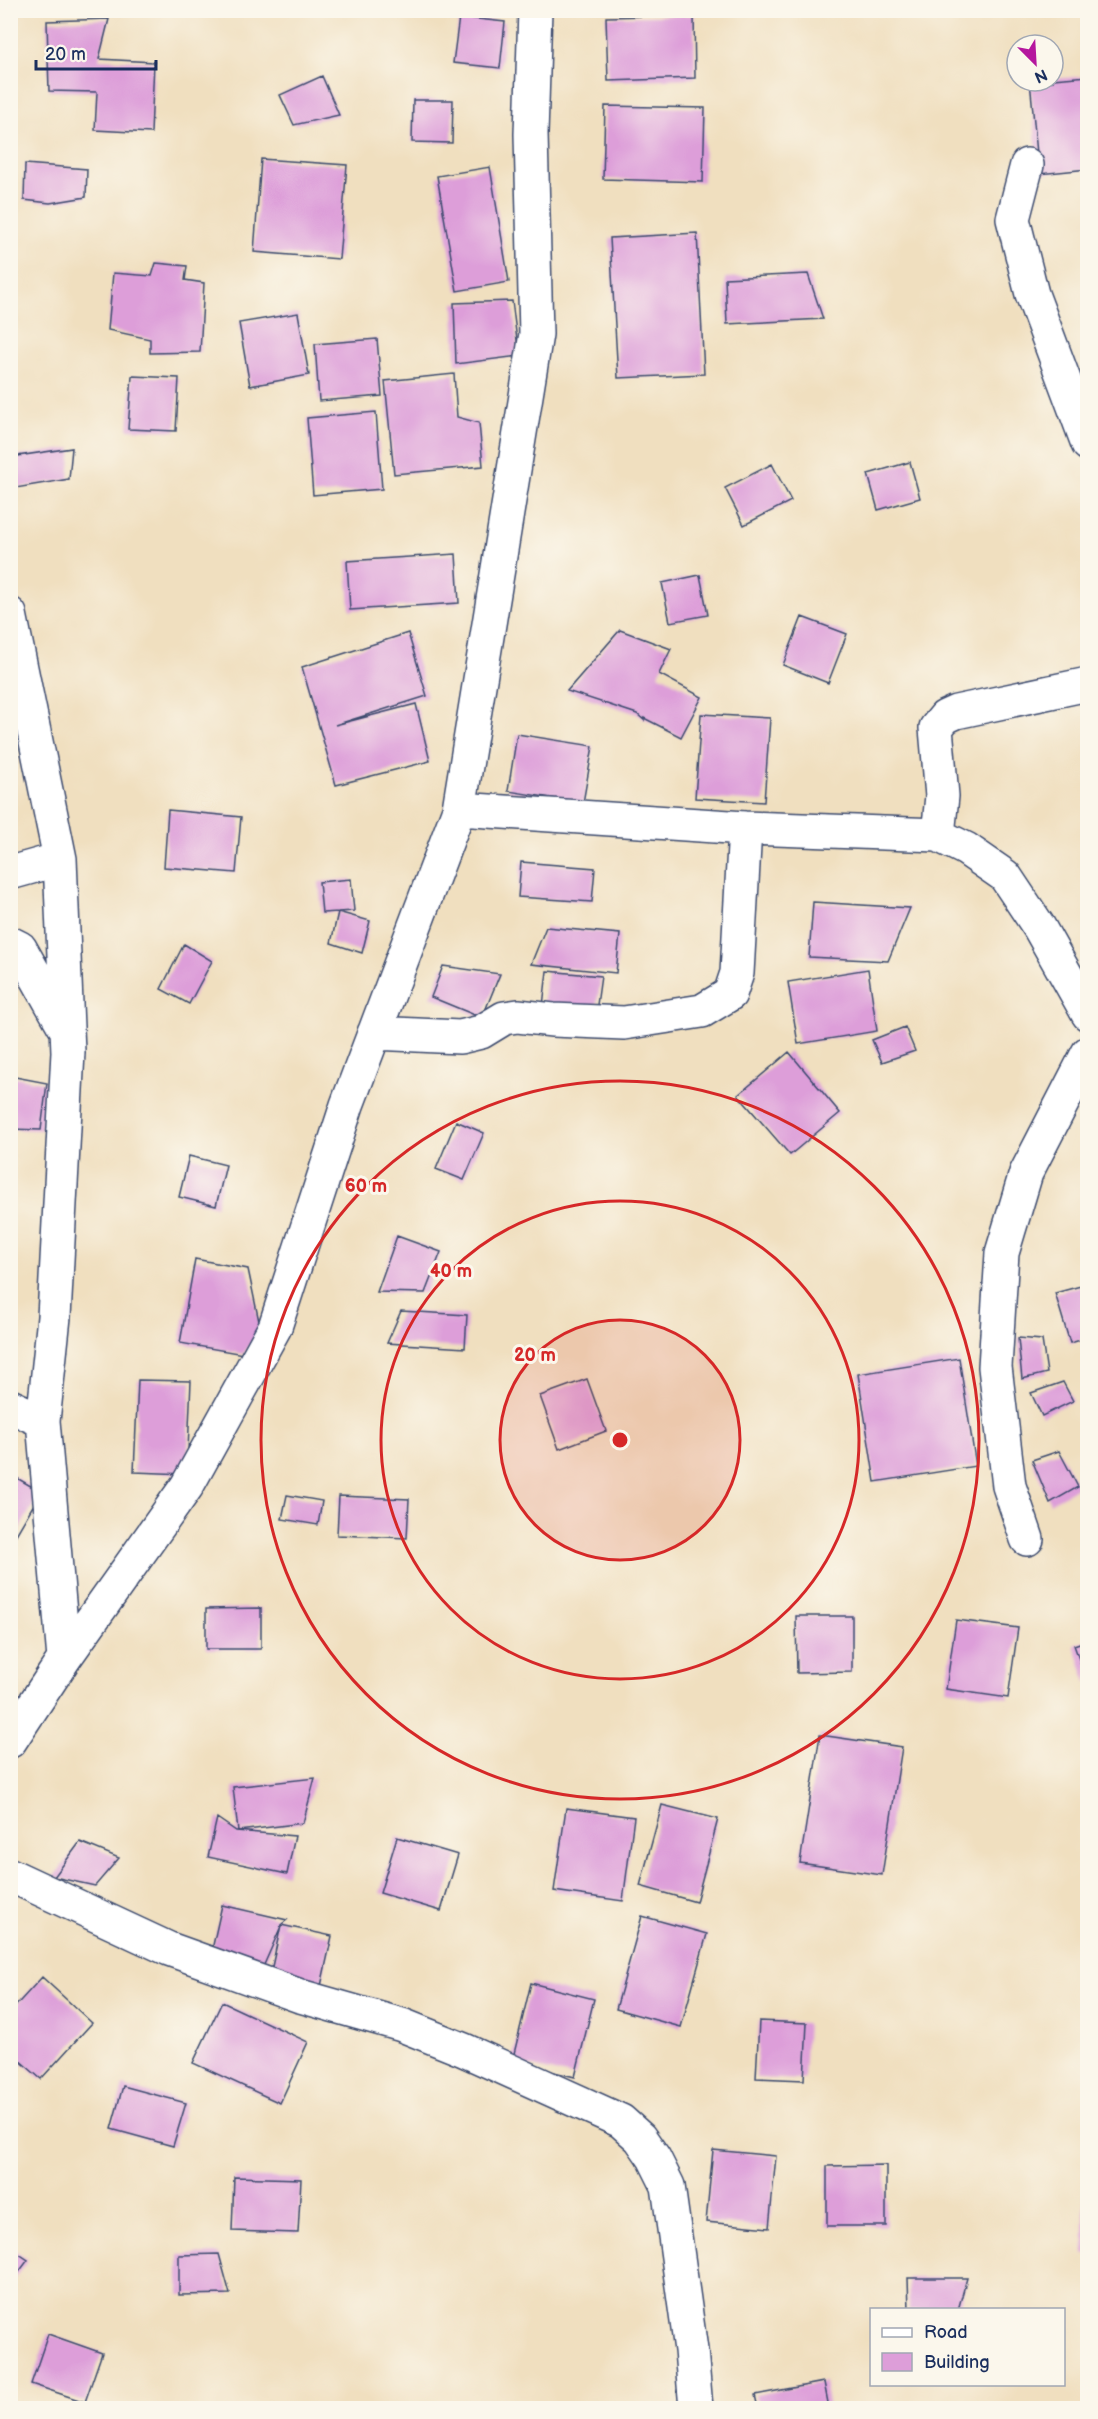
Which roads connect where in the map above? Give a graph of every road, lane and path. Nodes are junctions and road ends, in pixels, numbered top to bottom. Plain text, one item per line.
1 (535, 10) edge
2 (1027, 165) dead end
3 (1088, 444) edge
4 (10, 614) edge
5 (1088, 684) edge
6 (459, 809) junction
7 (746, 828) junction
8 (938, 835) junction
9 (60, 859) junction
10 (10, 873) edge
11 (10, 943) edge
12 (1088, 1014) edge
13 (67, 1032) junction
14 (374, 1033) junction
15 (1088, 1053) edge
16 (10, 1406) edge
17 (43, 1421) junction
18 (1026, 1539) dead end
19 (64, 1659) junction
20 (10, 1741) edge
21 (10, 1875) edge
22 (696, 2409) edge

1 - 6 street
2 - 3 street
4 - 9 street
5 - 8 street
6 - 7 street
6 - 14 street
7 - 8 street
7 - 14 street
8 - 12 street
9 - 10 street
9 - 13 street
11 - 13 street
13 - 17 street
14 - 19 street
15 - 18 street
16 - 17 street
17 - 19 street
19 - 20 street
21 - 22 street

